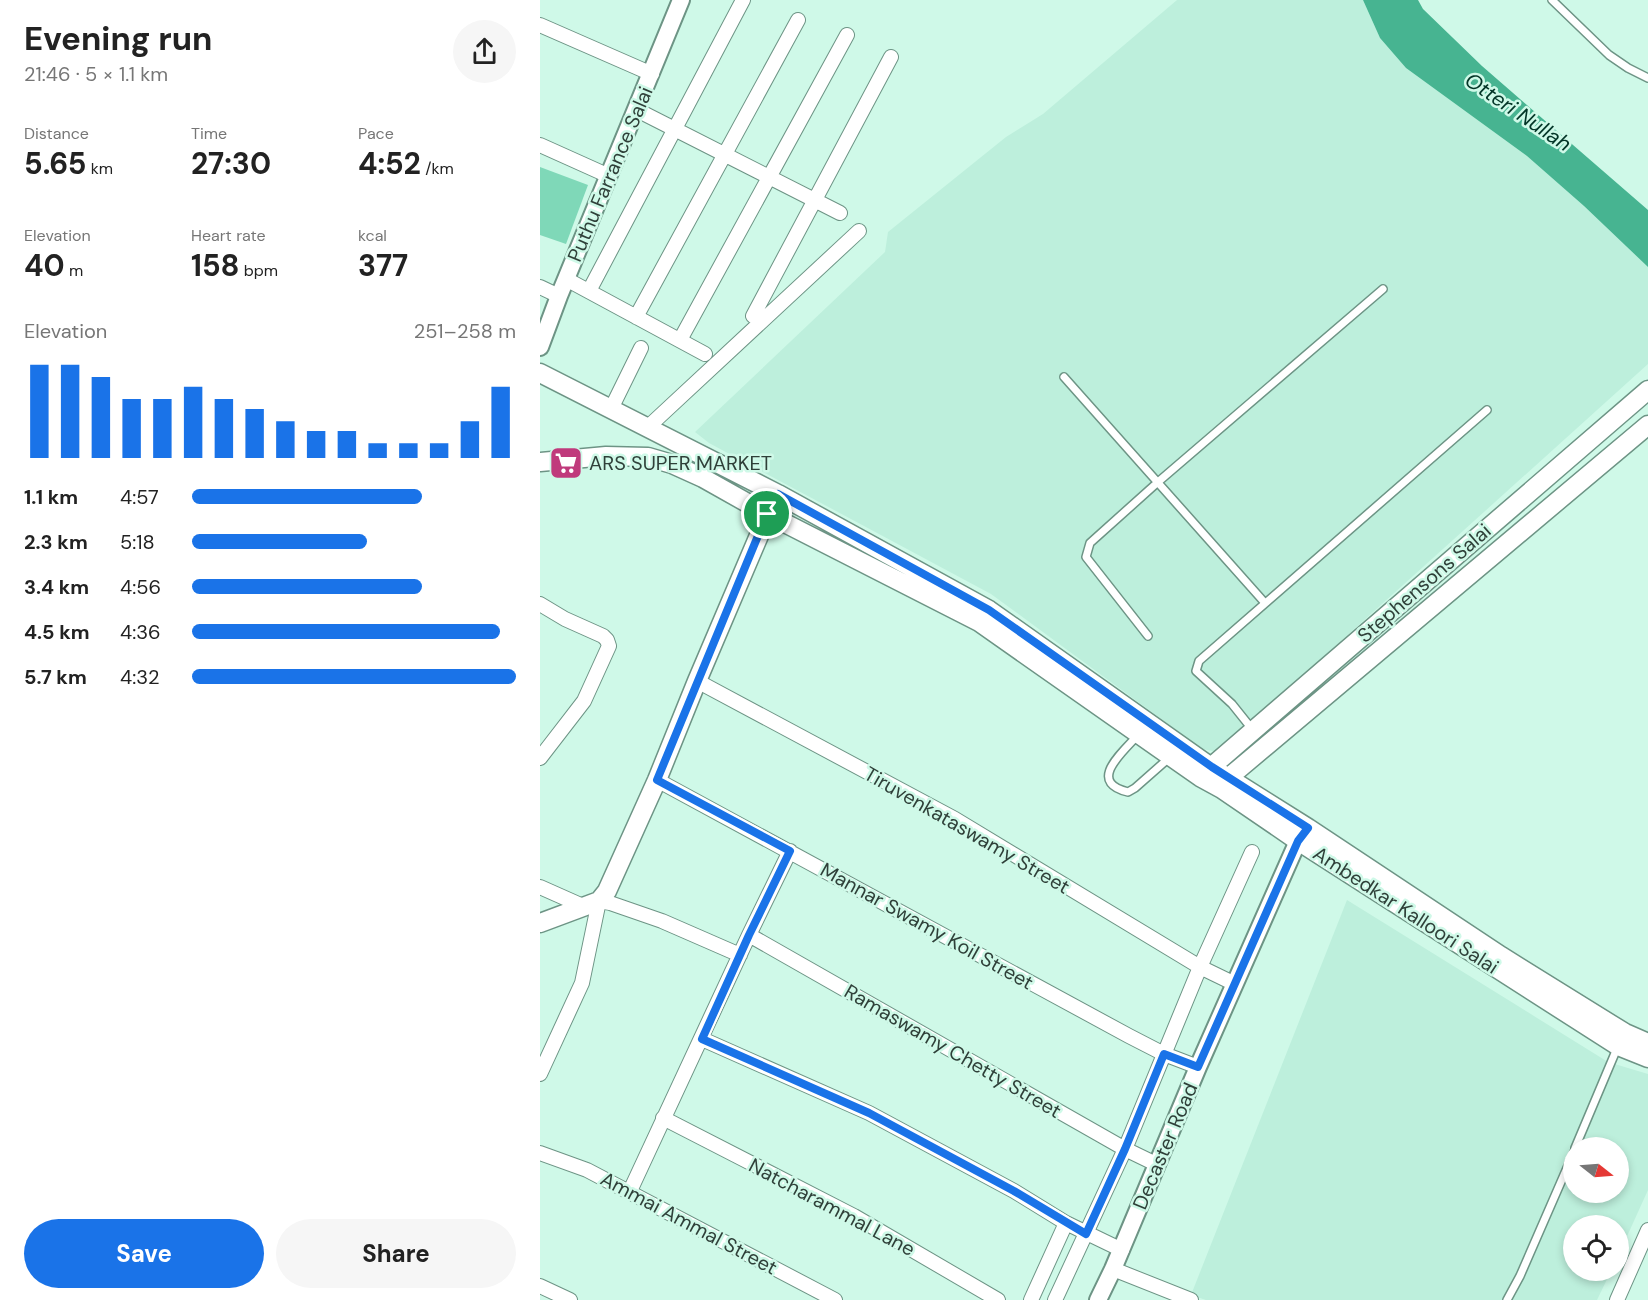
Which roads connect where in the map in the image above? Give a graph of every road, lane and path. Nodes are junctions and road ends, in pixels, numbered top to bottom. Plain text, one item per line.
1 (681, 0) edge
2 (743, 0) edge
3 (1552, 0) edge
4 (798, 20) dead end
5 (540, 25) edge
6 (847, 35) dead end
7 (891, 57) dead end
8 (652, 74) junction
9 (1648, 78) edge
10 (637, 110) junction
11 (674, 129) junction
12 (540, 145) edge
13 (724, 155) junction
14 (609, 176) junction
15 (769, 177) junction
16 (814, 200) junction
17 (840, 213) dead end
18 (858, 231) dead end
19 (566, 279) junction
20 (540, 287) edge
21 (1383, 289) dead end
22 (589, 291) junction
23 (559, 296) junction
24 (753, 316) dead end
25 (636, 317) junction
26 (681, 340) junction
27 (540, 347) edge
28 (642, 348) dead end
29 (705, 354) dead end
30 (540, 372) edge
31 (1064, 376) dead end
32 (1648, 390) edge
33 (611, 409) junction
34 (1487, 410) dead end
35 (1648, 425) edge
36 (647, 428) junction
37 (540, 462) edge
38 (1158, 482) junction
39 (778, 494) junction
40 (767, 514) junction
41 (1266, 603) junction
42 (540, 604) edge
43 (1148, 636) dead end
44 (697, 681) junction
45 (1254, 730) junction
46 (1138, 734) junction
47 (542, 751) edge
48 (1171, 757) junction
49 (1206, 772) junction
50 (657, 780) junction
51 (1225, 784) junction
52 (1303, 835) junction
53 (790, 851) junction
54 (1252, 852) dead end
55 (540, 887) edge
56 (592, 904) junction
57 (540, 923) edge
58 (749, 935) junction
59 (740, 955) junction
60 (1200, 967) junction
61 (1235, 984) junction
62 (702, 1039) junction
63 (1648, 1043) edge
64 (1618, 1046) junction
65 (1164, 1054) junction
66 (1648, 1058) edge
67 (1198, 1067) junction
68 (540, 1074) edge
69 (663, 1118) junction
70 (1580, 1137) edge
71 (1125, 1149) junction
72 (540, 1153) edge
73 (1158, 1165) junction
74 (1563, 1177) edge
75 (630, 1191) junction
76 (1066, 1223) junction
77 (1648, 1230) edge
78 (1086, 1234) junction
79 (1122, 1250) junction
80 (1113, 1269) junction
81 (540, 1286) edge
82 (570, 1300) edge
83 (835, 1300) edge
84 (998, 1300) edge
85 (1031, 1300) edge
86 (1055, 1300) edge
87 (1098, 1300) edge
88 (1191, 1300) edge
89 (1507, 1300) edge
90 (1617, 1300) edge

1 - 8 street, Puthu Farrance Salai
2 - 11 street
3 - 9 lane
4 - 13 street
5 - 8 street
6 - 15 street
7 - 16 street
8 - 10 street, Puthu Farrance Salai
10 - 11 street
10 - 14 street, Puthu Farrance Salai
11 - 13 street
11 - 22 street
12 - 14 street
13 - 15 street
13 - 25 street
14 - 19 street, Puthu Farrance Salai
15 - 16 street
15 - 26 street
16 - 17 street
16 - 24 street
18 - 36 street
19 - 22 street
19 - 23 street, Puthu Farrance Salai
20 - 23 street
21 - 38 lane
22 - 25 street
23 - 27 street, Puthu Farrance Salai
25 - 26 street
26 - 29 street
28 - 33 street
30 - 33 main road, Ambedkar Kalloori Salai
31 - 38 lane
32 - 45 main road, Stephensons Salai
33 - 36 main road, Ambedkar Kalloori Salai
34 - 41 lane
35 - 51 main road, Stephensons Salai
36 - 39 main road, Ambedkar Kalloori Salai
37 - 40 main road, Ambedkar Kalloori Salai
38 - 41 lane
38 - 43 lane
39 - 40 main road
39 - 49 main road, Ambedkar Kalloori Salai
40 - 44 main road
40 - 46 main road, Ambedkar Kalloori Salai
41 - 45 lane
42 - 47 street
44 - 50 main road
44 - 60 street, Tiruvenkataswamy Street
45 - 49 main road, Stephensons Salai
46 - 48 main road, Ambedkar Kalloori Salai
46 - 48 lane
48 - 49 main road, Ambedkar Kalloori Salai
49 - 51 main road, Ambedkar Kalloori Salai
50 - 53 street, Mannar Swamy Koil Street
50 - 56 main road
51 - 52 main road, Ambedkar Kalloori Salai
52 - 61 street, Decaster Road
52 - 63 main road, Ambedkar Kalloori Salai
52 - 64 main road, Ambedkar Kalloori Salai
53 - 58 street
53 - 65 street, Mannar Swamy Koil Street
54 - 60 street
55 - 56 street
56 - 57 main road
56 - 59 street
56 - 68 street
58 - 59 street
58 - 71 street, Ramaswamy Chetty Street
59 - 62 street
60 - 61 street, Tiruvenkataswamy Street
60 - 65 street
61 - 67 street, Decaster Road
62 - 69 street
62 - 76 street
64 - 66 main road, Ambedkar Kalloori Salai
64 - 70 lane
65 - 67 street, Mannar Swamy Koil Street
65 - 71 street
67 - 73 street, Decaster Road
69 - 75 street
69 - 84 street, Natcharammal Lane
71 - 73 street, Ramaswamy Chetty Street
71 - 78 street
72 - 75 street, Ammai Ammal Street
73 - 79 street, Decaster Road
74 - 89 lane
75 - 83 street, Ammai Ammal Street
76 - 78 street
76 - 85 street
77 - 90 street
78 - 79 street
78 - 86 street
79 - 80 street, Decaster Road
80 - 87 street, Decaster Road
80 - 88 street
81 - 82 street

